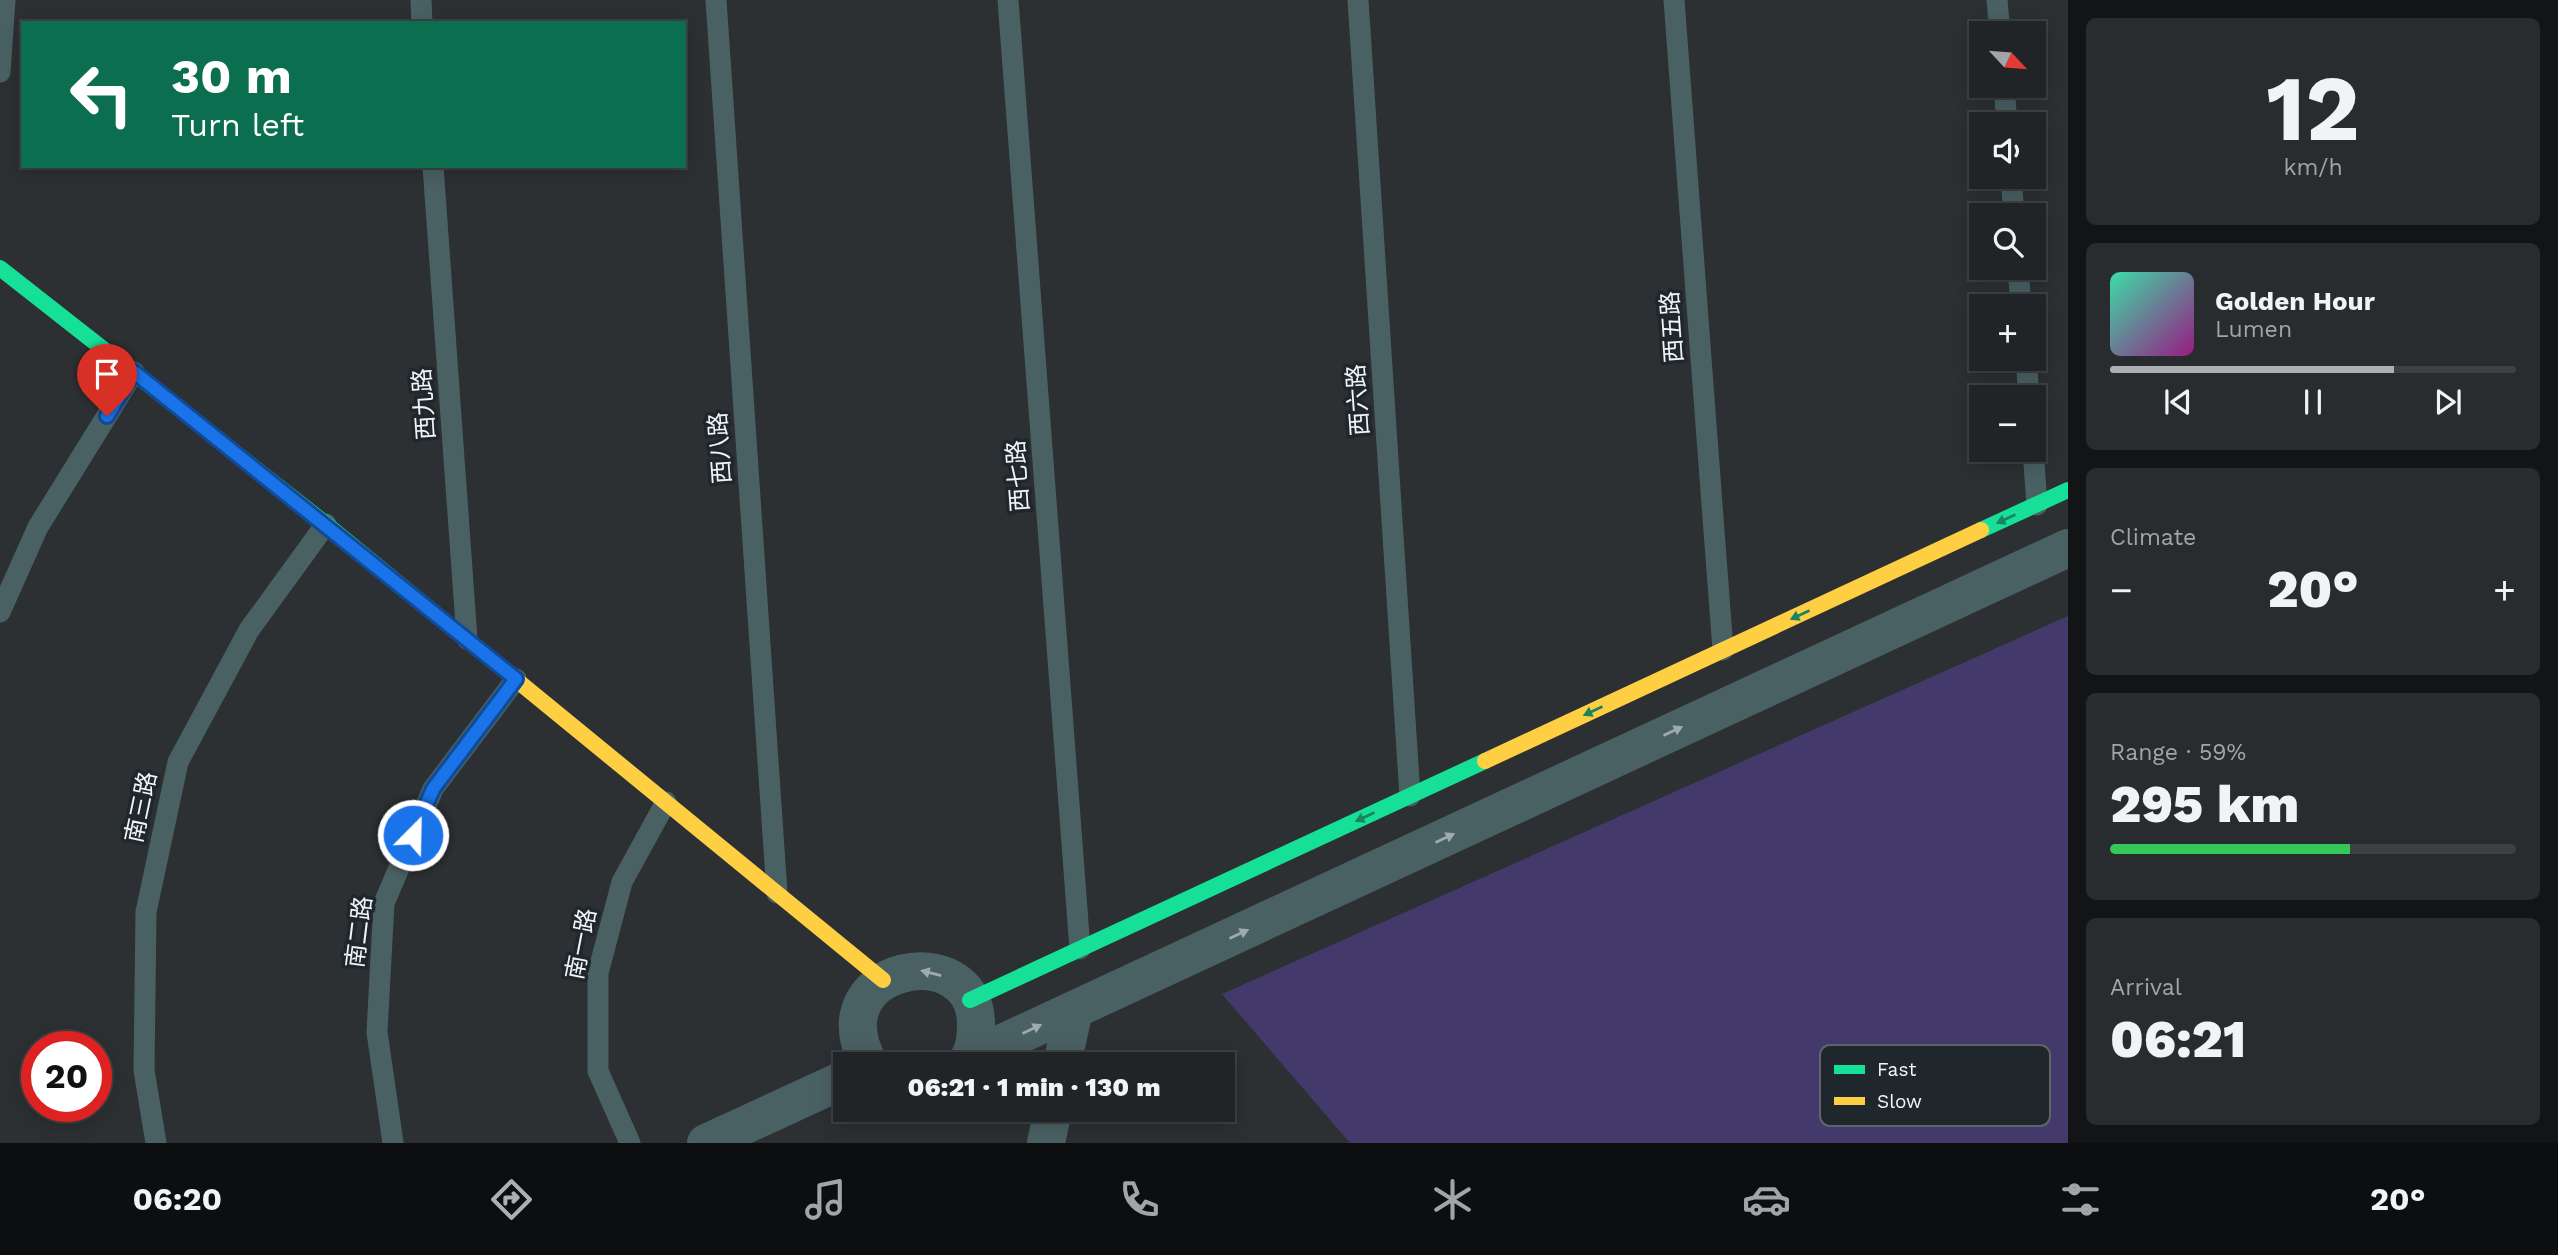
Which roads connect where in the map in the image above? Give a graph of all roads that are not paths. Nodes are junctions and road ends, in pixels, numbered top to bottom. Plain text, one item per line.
1 (5, 0) edge
2 (421, 0) edge
3 (716, 0) edge
4 (1008, 0) edge
5 (1358, 0) edge
6 (1674, 0) edge
7 (1997, 0) edge
8 (422, 21) edge
9 (1999, 21) edge
10 (0, 72) edge
11 (433, 168) edge
12 (0, 268) edge
13 (134, 372) junction
14 (2034, 462) edge
15 (2068, 490) edge
16 (2037, 505) junction
17 (326, 524) junction
18 (2068, 548) edge
19 (0, 612) edge
20 (467, 639) junction
21 (1723, 650) junction
22 (516, 679) junction
23 (1410, 796) junction
24 (666, 803) junction
25 (777, 893) junction
26 (1080, 949) junction
27 (883, 980) junction
28 (970, 1000) junction
29 (1074, 1010) junction
30 (862, 1052) edge
31 (971, 1052) edge
32 (987, 1052) edge
33 (1065, 1052) edge
34 (833, 1085) edge
35 (1050, 1122) edge
36 (723, 1139) edge
37 (156, 1143) edge
38 (393, 1143) edge
39 (630, 1143) edge
40 (1046, 1143) edge

1 - 10 lane
2 - 8 lane
3 - 25 lane, 西八路
4 - 26 lane, 西七路
5 - 23 lane, 西六路
6 - 21 lane, 西五路
7 - 9 lane
11 - 20 lane, 西九路
12 - 13 street
13 - 17 street
13 - 19 lane
14 - 16 lane
15 - 16 street
16 -> 21 street
17 - 20 street
17 - 37 lane, 南三路
29 -> 18 street
20 - 22 street
21 -> 23 street
22 - 24 street
22 - 38 lane, 南二路
23 -> 26 street
24 - 25 street
24 - 39 lane, 南一路
25 - 27 street
26 - 28 street
28 -> 27 street
27 - 30 street
28 - 31 street
32 -> 29 street
29 - 33 street
34 - 36 street
35 - 40 street

